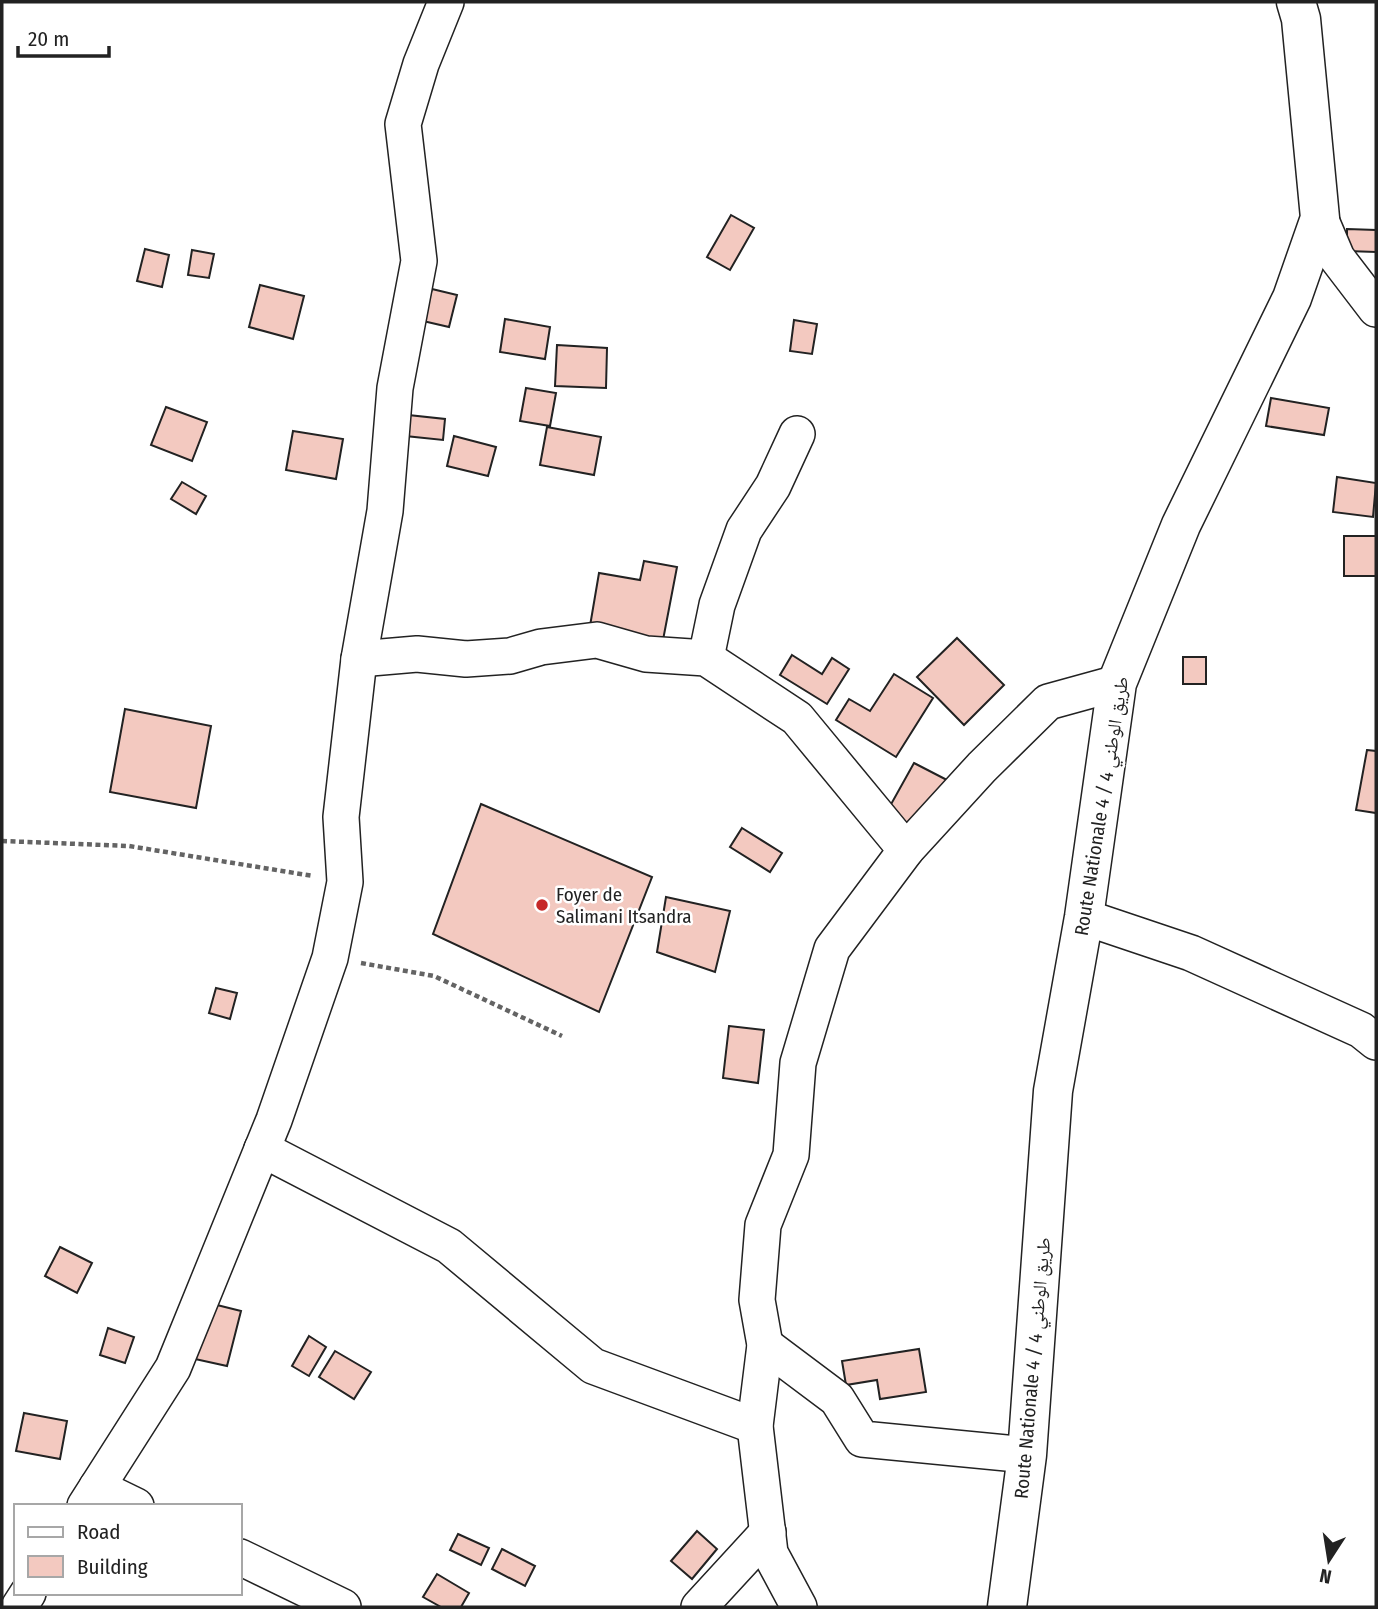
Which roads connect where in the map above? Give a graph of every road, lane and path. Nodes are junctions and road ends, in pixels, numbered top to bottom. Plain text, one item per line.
1 (446, 2) edge
2 (1296, 2) edge
3 (1320, 218) junction
4 (1376, 309) edge
5 (797, 434) dead end
6 (706, 658) junction
7 (359, 659) junction
8 (1117, 683) junction
9 (2, 841) edge
10 (906, 850) junction
11 (345, 882) junction
12 (1084, 917) junction
13 (330, 958) junction
14 (562, 1036) dead end
15 (1376, 1042) edge
16 (262, 1149) junction
17 (765, 1345) junction
18 (755, 1426) junction
19 (1027, 1455) junction
20 (91, 1496) edge
21 (127, 1504) edge
22 (768, 1532) junction
23 (242, 1558) edge
24 (343, 1607) edge
25 (699, 1607) edge
26 (799, 1607) edge
27 (1007, 1607) edge

1 - 7 street
2 - 3 main road, Route Nationale 4 / طريق الوطني 4
3 - 4 street
3 - 8 main road, Route Nationale 4 / طريق الوطني 4
5 - 6 street
6 - 7 street
6 - 10 street
7 - 11 street
8 - 10 street
8 - 12 main road, Route Nationale 4 / طريق الوطني 4
9 - 11 path
10 - 17 street
11 - 13 street
12 - 15 street
12 - 19 main road, Route Nationale 4 / طريق الوطني 4
13 - 14 path
13 - 16 street
16 - 18 street
16 - 20 street
17 - 18 street
17 - 19 street
18 - 22 street
19 - 27 main road, Route Nationale 4 / طريق الوطني 4
20 - 21 street
22 - 25 street
22 - 26 street
23 - 24 street

